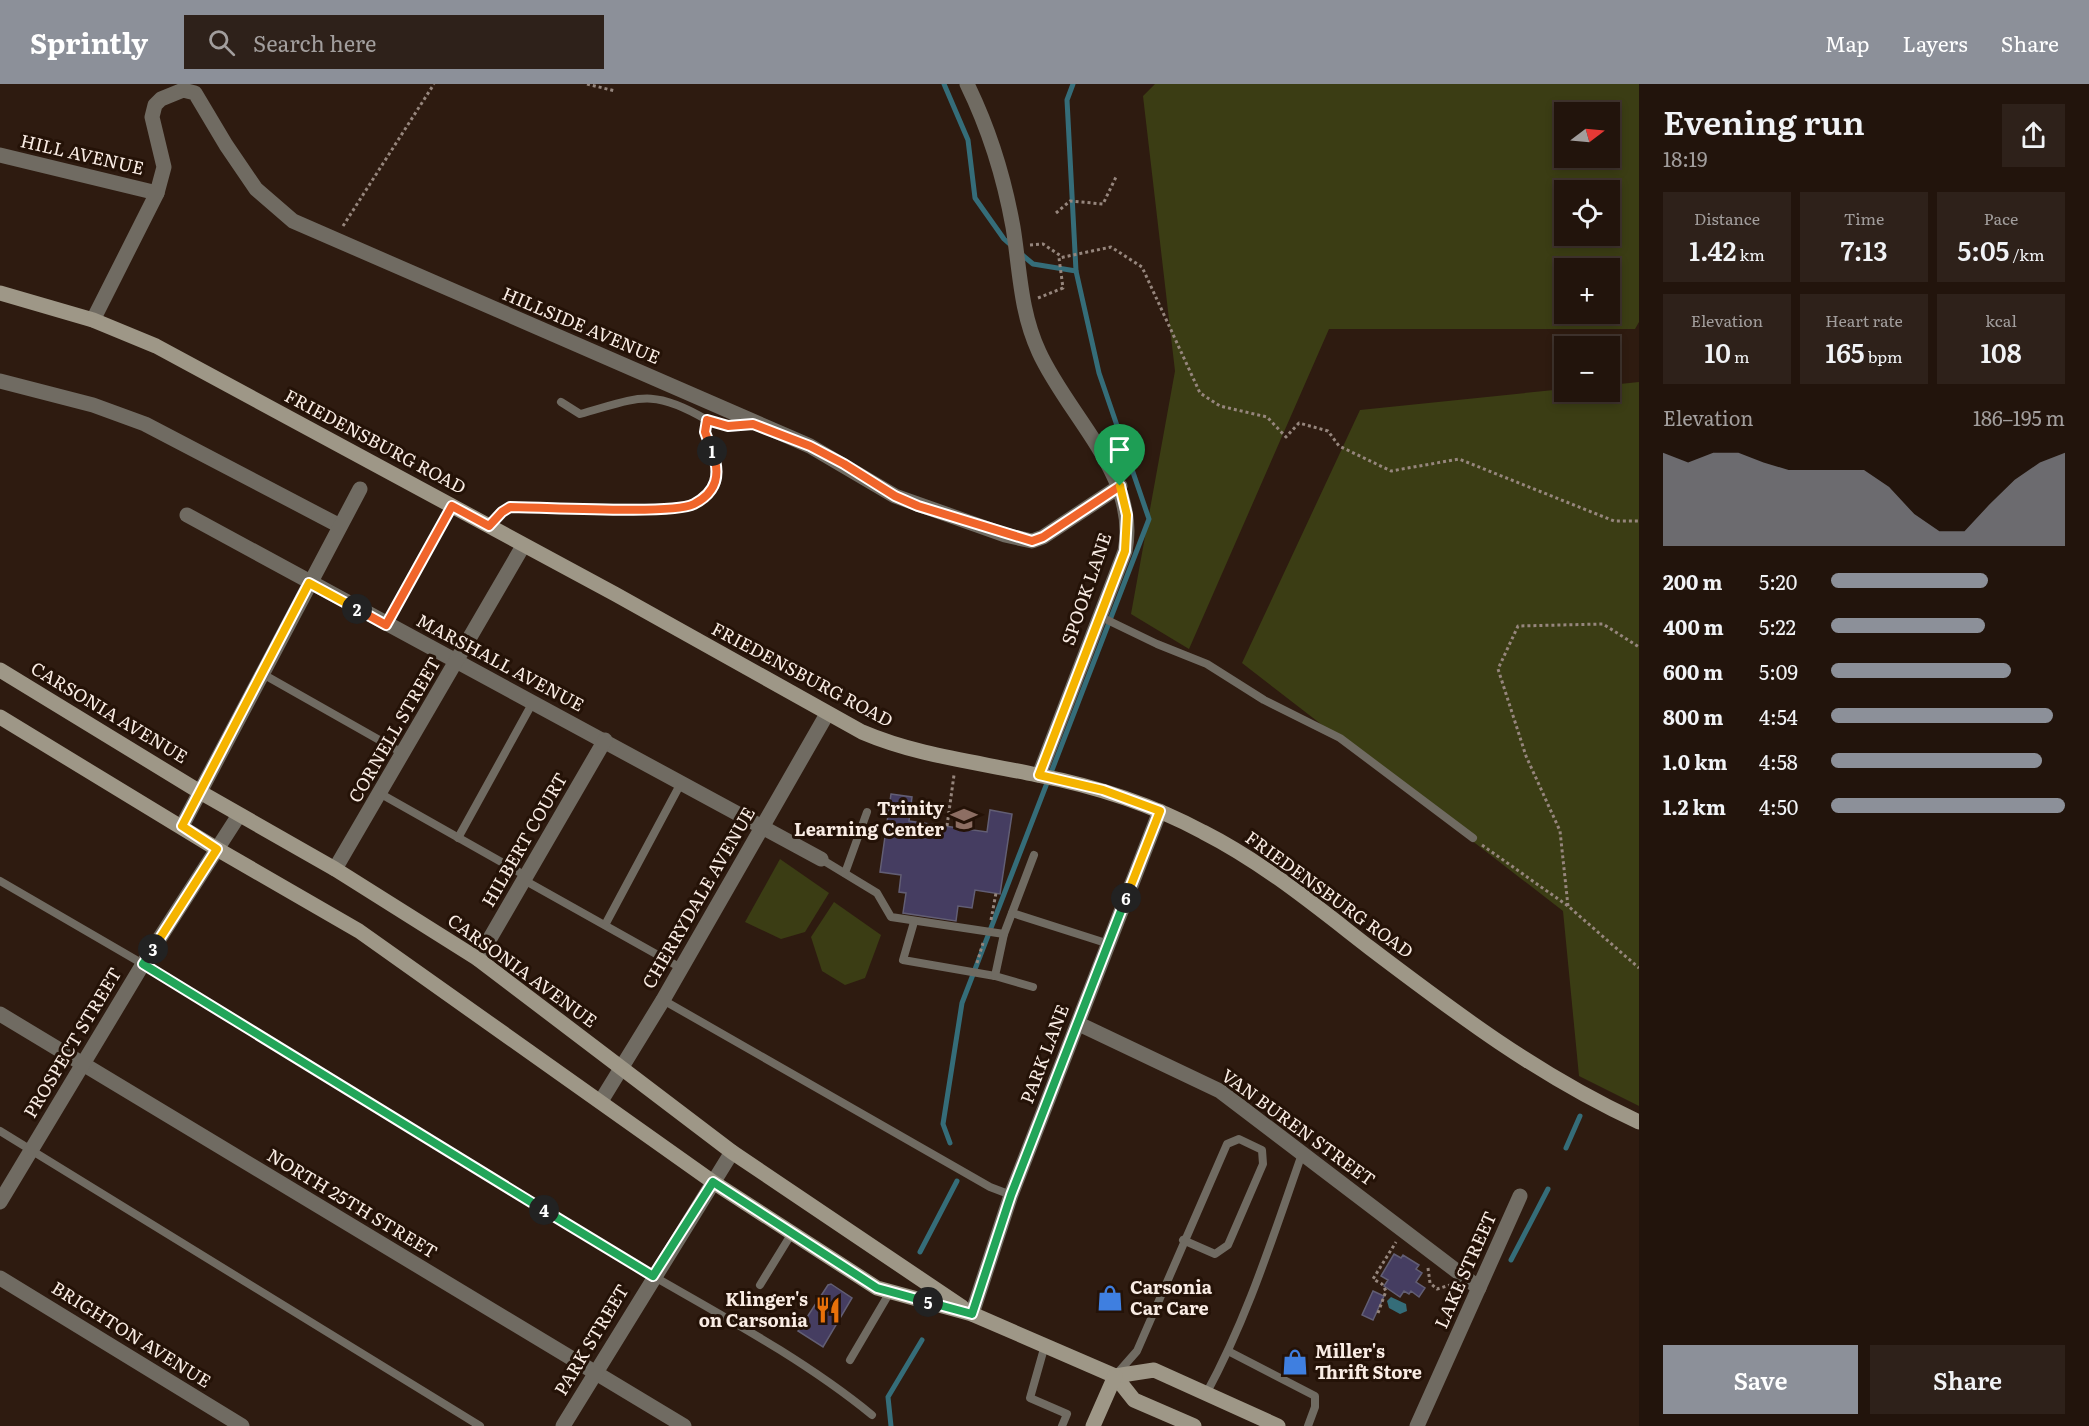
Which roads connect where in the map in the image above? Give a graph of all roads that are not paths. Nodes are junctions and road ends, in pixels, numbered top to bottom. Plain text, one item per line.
1 (967, 84) edge
2 (0, 155) edge
3 (157, 193) junction
4 (0, 293) edge
5 (93, 320) junction
6 (0, 381) edge
7 (561, 402) dead end
8 (707, 420) junction
9 (753, 424) junction
10 (1120, 486) junction
11 (360, 489) dead end
12 (187, 515) dead end
13 (340, 526) junction
14 (489, 526) junction
15 (524, 546) junction
16 (309, 583) junction
17 (1100, 616) junction
18 (456, 663) junction
19 (0, 670) edge
20 (261, 673) junction
21 (533, 702) junction
22 (827, 714) junction
23 (0, 717) edge
24 (605, 740) junction
25 (404, 754) junction
26 (1039, 775) junction
27 (681, 783) junction
28 (200, 792) junction
29 (381, 794) junction
30 (1160, 811) junction
31 (867, 812) dead end
32 (239, 815) junction
33 (763, 825) junction
34 (182, 826) junction
35 (458, 838) junction
36 (1473, 838) road end
37 (217, 849) junction
38 (1034, 855) dead end
39 (821, 859) joint
40 (335, 869) junction
41 (845, 873) junction
42 (525, 878) junction
43 (0, 881) edge
44 (1012, 913) junction
45 (914, 922) junction
46 (605, 925) junction
47 (1004, 934) junction
48 (1109, 944) junction
49 (478, 959) junction
50 (143, 964) junction
51 (681, 968) junction
52 (995, 976) junction
53 (1033, 987) dead end
54 (663, 1000) junction
55 (0, 1014) edge
56 (1078, 1024) junction
57 (83, 1065) junction
58 (621, 1068) junction
59 (601, 1101) junction
60 (1639, 1122) edge
61 (0, 1131) edge
62 (31, 1150) junction
63 (732, 1152) junction
64 (1302, 1154) junction
65 (713, 1182) junction
66 (1011, 1195) junction
67 (1520, 1196) dead end
68 (0, 1202) edge
69 (792, 1233) junction
70 (1183, 1240) junction
71 (653, 1276) junction
72 (0, 1278) edge
73 (760, 1285) dead end
74 (1479, 1288) junction
75 (890, 1292) junction
76 (972, 1314) junction
77 (1045, 1346) junction
78 (1228, 1352) junction
79 (850, 1360) dead end
80 (595, 1373) junction
81 (1115, 1376) junction
82 (1206, 1394) junction
83 (872, 1415) dead end
84 (242, 1426) edge
85 (480, 1426) edge
86 (563, 1426) edge
87 (684, 1426) edge
88 (1062, 1426) edge
89 (1093, 1426) edge
90 (1194, 1426) edge
91 (1278, 1426) edge
92 (1308, 1426) edge
93 (1417, 1426) edge

1 - 10 street, SPOOK LANE
2 - 3 street, HILL AVENUE
3 - 5 street, HILL AVENUE
3 - 9 street, HILLSIDE AVENUE
4 - 5 street, FRIEDENSBURG ROAD
5 - 14 street, FRIEDENSBURG ROAD
6 - 13 street
7 - 8 lane
8 - 9 lane
8 - 14 lane
9 - 10 street, HILLSIDE AVENUE
10 - 17 street, SPOOK LANE
11 - 13 street
12 - 16 street, MARSHALL AVENUE
13 - 16 street
14 - 15 street, FRIEDENSBURG ROAD
15 - 18 street, CORNELL STREET
15 - 22 street, FRIEDENSBURG ROAD
16 - 18 street, MARSHALL AVENUE
16 - 20 street
17 - 26 street, SPOOK LANE
17 - 36 lane
18 - 21 street, MARSHALL AVENUE
18 - 25 street, CORNELL STREET
19 - 28 street, CARSONIA AVENUE
20 - 25 lane
20 - 28 street
21 - 24 street, MARSHALL AVENUE
21 - 35 lane
22 - 26 street, FRIEDENSBURG ROAD
22 - 33 street, CHERRYDALE AVENUE
23 - 34 street, CARSONIA AVENUE
24 - 27 street, MARSHALL AVENUE
24 - 42 street, HILBERT COURT
25 - 29 street, CORNELL STREET
26 - 30 street, FRIEDENSBURG ROAD
27 - 33 street, MARSHALL AVENUE
27 - 46 lane
28 - 32 street, CARSONIA AVENUE
28 - 34 street
29 - 35 lane
29 - 40 street, CORNELL STREET
30 - 48 street, PARK LANE
30 - 60 street, FRIEDENSBURG ROAD
31 - 41 lane
32 - 37 street, PROSPECT STREET
32 - 40 street, CARSONIA AVENUE
33 - 39 street, MARSHALL AVENUE
33 - 51 street, CHERRYDALE AVENUE
34 - 37 street, CARSONIA AVENUE
35 - 42 lane
37 - 50 street, PROSPECT STREET
37 - 59 street, CARSONIA AVENUE
38 - 44 lane
39 - 41 lane
40 - 49 street, CARSONIA AVENUE
41 - 45 lane
42 - 46 lane
42 - 49 street, HILBERT COURT
43 - 50 lane
44 - 47 lane
44 - 48 lane
45 - 47 lane
45 - 52 lane
46 - 51 lane
47 - 52 lane
48 - 56 street, PARK LANE
49 - 58 street, CARSONIA AVENUE
50 - 57 street, PROSPECT STREET
50 - 71 lane
51 - 54 street, CHERRYDALE AVENUE
52 - 53 lane
54 - 58 street, CHERRYDALE AVENUE
54 - 66 lane
55 - 57 street, NORTH 25TH STREET
56 - 64 street, VAN BUREN STREET
56 - 66 street, PARK LANE
57 - 62 street, PROSPECT STREET
57 - 80 street, NORTH 25TH STREET
58 - 59 street, CHERRYDALE AVENUE
58 - 63 street, CARSONIA AVENUE
59 - 65 street, CARSONIA AVENUE
61 - 62 lane
62 - 68 street, PROSPECT STREET
62 - 85 lane
63 - 65 street, PARK STREET
63 - 76 street, CARSONIA AVENUE
64 - 74 street, VAN BUREN STREET
64 - 78 lane
65 - 69 street, CARSONIA AVENUE
65 - 71 street, PARK STREET
66 - 76 street, PARK LANE
67 - 74 street, LAKE STREET
69 - 73 lane
69 - 75 street, CARSONIA AVENUE
70 - 70 lane
70 - 81 lane
71 - 80 street, PARK STREET
71 - 83 lane
72 - 84 street, BRIGHTON AVENUE
74 - 93 street, LAKE STREET
75 - 76 street, CARSONIA AVENUE
75 - 79 lane
76 - 77 street, CARSONIA AVENUE
77 - 81 street, CARSONIA AVENUE
77 - 88 lane
78 - 82 lane
78 - 92 lane
80 - 86 street, PARK STREET
80 - 87 street, NORTH 25TH STREET
81 - 82 street
81 - 89 street
81 - 90 street, CARSONIA AVENUE
82 - 91 street

